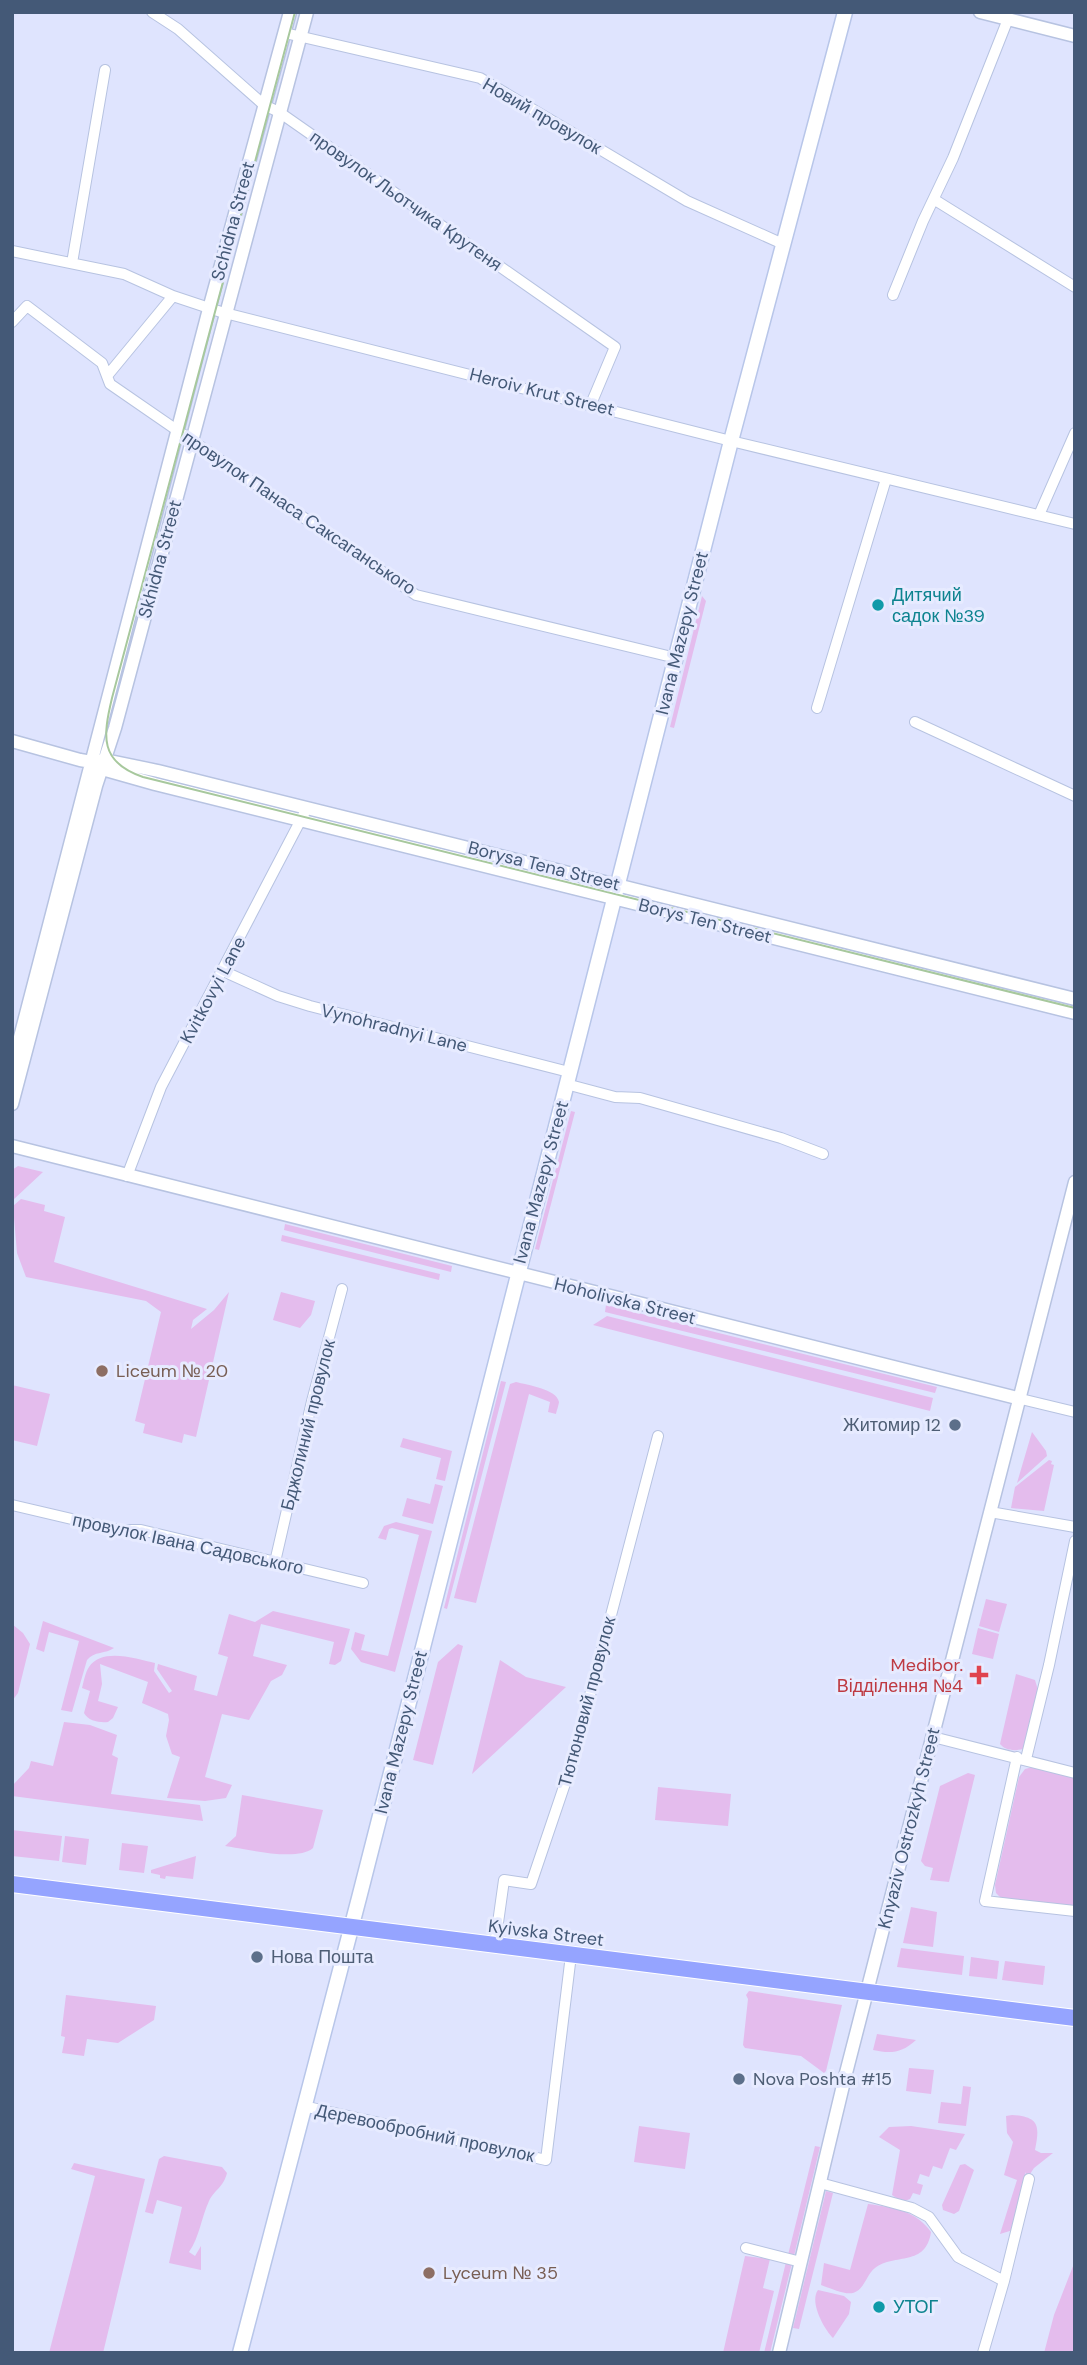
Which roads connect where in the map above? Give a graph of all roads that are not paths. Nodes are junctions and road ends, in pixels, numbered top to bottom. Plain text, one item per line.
1 (152, 12) edge
2 (290, 12) edge
3 (307, 12) edge
4 (845, 12) edge
5 (980, 12) edge
6 (1008, 19) junction
7 (285, 33) junction
8 (1075, 36) edge
9 (300, 37) junction
10 (105, 70) dead end
11 (264, 105) junction
12 (279, 112) junction
13 (935, 200) junction
14 (783, 244) junction
15 (12, 251) edge
16 (72, 263) junction
17 (1075, 288) edge
18 (893, 295) dead end
19 (173, 296) junction
20 (209, 309) junction
21 (225, 313) junction
22 (12, 322) edge
23 (107, 376) junction
24 (591, 404) junction
25 (179, 430) junction
26 (1075, 433) edge
27 (192, 440) junction
28 (731, 440) junction
29 (886, 479) junction
30 (1039, 514) junction
31 (1075, 524) edge
32 (676, 659) junction
33 (817, 708) dead end
34 (915, 722) dead end
35 (12, 741) edge
36 (100, 764) junction
37 (1075, 796) edge
38 (307, 808) junction
39 (301, 821) junction
40 (616, 892) junction
41 (223, 971) junction
42 (1075, 999) edge
43 (1075, 1013) edge
44 (12, 1068) edge
45 (568, 1078) junction
46 (12, 1104) edge
47 (12, 1146) edge
48 (823, 1153) dead end
49 (127, 1176) junction
50 (1075, 1182) edge
51 (517, 1274) junction
52 (342, 1289) dead end
53 (1021, 1399) junction
54 (1075, 1412) edge
55 (658, 1436) dead end
56 (12, 1505) edge
57 (990, 1512) junction
58 (1075, 1527) edge
59 (1075, 1541) edge
60 (275, 1562) junction
61 (363, 1583) dead end
62 (933, 1737) junction
63 (1022, 1758) junction
64 (1075, 1773) edge
65 (12, 1876) edge
66 (12, 1884) edge
67 (1075, 1911) edge
68 (352, 1924) junction
69 (496, 1937) junction
70 (571, 1955) junction
71 (869, 1988) junction
72 (1075, 2010) edge
73 (1075, 2018) edge
74 (303, 2106) junction
75 (1029, 2179) dead end
76 (820, 2183) junction
77 (746, 2248) dead end
78 (801, 2262) junction
79 (1004, 2281) junction
80 (240, 2353) edge
81 (779, 2353) edge
82 (983, 2353) edge

1 - 11 street, провулок Льотчика Крутеня
2 - 7 street, Schidna Street
3 - 9 street, Skhidna Street
4 - 14 main road, Ivana Mazepy Street
5 - 6 street
6 - 8 street
6 - 13 street
7 - 9 street, Новий провулок
7 - 11 street, Schidna Street
9 - 12 street, Skhidna Street
9 - 14 street, Новий провулок
10 - 16 street
11 - 12 street, провулок Льотчика Крутеня
11 - 20 street, Schidna Street
12 - 21 street, Skhidna Street
12 - 24 street, провулок Льотчика Крутеня
13 - 17 street
13 - 18 street
14 - 28 main road, Ivana Mazepy Street
15 - 16 street, Heroiv Krut Street
16 - 19 street, Heroiv Krut Street
19 - 20 street, Heroiv Krut Street
19 - 23 street
20 - 21 street, Heroiv Krut Street
20 - 25 street, Schidna Street
21 - 24 street, Heroiv Krut Street
21 - 27 street, Skhidna Street
22 - 23 street, провулок Панаса Саксаганського
23 - 25 street, провулок Панаса Саксаганського
24 - 28 street, Heroiv Krut Street
25 - 27 street, провулок Панаса Саксаганського
25 - 36 street, Skhidna Street
26 - 30 street
27 - 32 street, провулок Панаса Саксаганського
27 - 36 street, Skhidna Street
28 - 29 street, Heroiv Krut Street
28 - 32 main road, Ivana Mazepy Street
29 - 30 street, Heroiv Krut Street
29 - 33 street
30 - 31 street, Heroiv Krut Street
32 - 40 main road, Ivana Mazepy Street
34 - 37 street
35 - 36 street, Borysa Tena Street
36 - 38 street, Borysa Tena Street
36 - 39 street, Borys Ten Street
36 - 44 street, Skhidna Street
36 - 46 street, Skhidna Street
38 - 39 street, Kvitkovyi Lane
38 - 40 street, Borysa Tena Street
39 - 40 street, Borys Ten Street
39 - 41 street, Kvitkovyi Lane
40 - 42 street, Borysa Tena Street
40 - 43 street, Borys Ten Street
40 - 45 main road, Ivana Mazepy Street
41 - 45 street, Vynohradnyi Lane
41 - 49 street, Kvitkovyi Lane
45 - 48 street, Vynohradnyi Lane
45 - 51 main road, Ivana Mazepy Street
47 - 49 street, Hoholivska Street
49 - 51 street, Hoholivska Street
50 - 53 street, Knyaziv Ostrozkyh Street
51 - 53 street, Hoholivska Street
51 - 68 main road, Ivana Mazepy Street
52 - 60 street, Бджолиний провулок
53 - 54 street, Hoholivska Street
53 - 57 street, Knyaziv Ostrozkyh Street
55 - 69 street, Тютюновий провулок
56 - 60 street, провулок Івана Садовського
57 - 58 street
57 - 62 street, Knyaziv Ostrozkyh Street
59 - 63 street
60 - 61 street, провулок Івана Садовського
62 - 63 street
62 - 71 street, Knyaziv Ostrozkyh Street
63 - 64 street
63 - 67 street
65 - 68 main road, Kyivska Street
66 - 68 main road, Kyivska Street
68 - 69 main road, Kyivska Street
68 - 70 main road, Kyivska Street
68 - 74 main road, Ivana Mazepy Street
69 - 71 main road, Kyivska Street
70 - 71 main road, Kyivska Street
70 - 74 street, Деревообробний провулок
71 - 72 main road, Kyivska Street
71 - 73 main road, Kyivska Street
71 - 76 street, Knyaziv Ostrozkyh Street
74 - 80 main road, Ivana Mazepy Street
75 - 79 street
76 - 78 street, Knyaziv Ostrozkyh Street
76 - 79 street
77 - 78 street
78 - 81 street, Knyaziv Ostrozkyh Street
79 - 82 street

